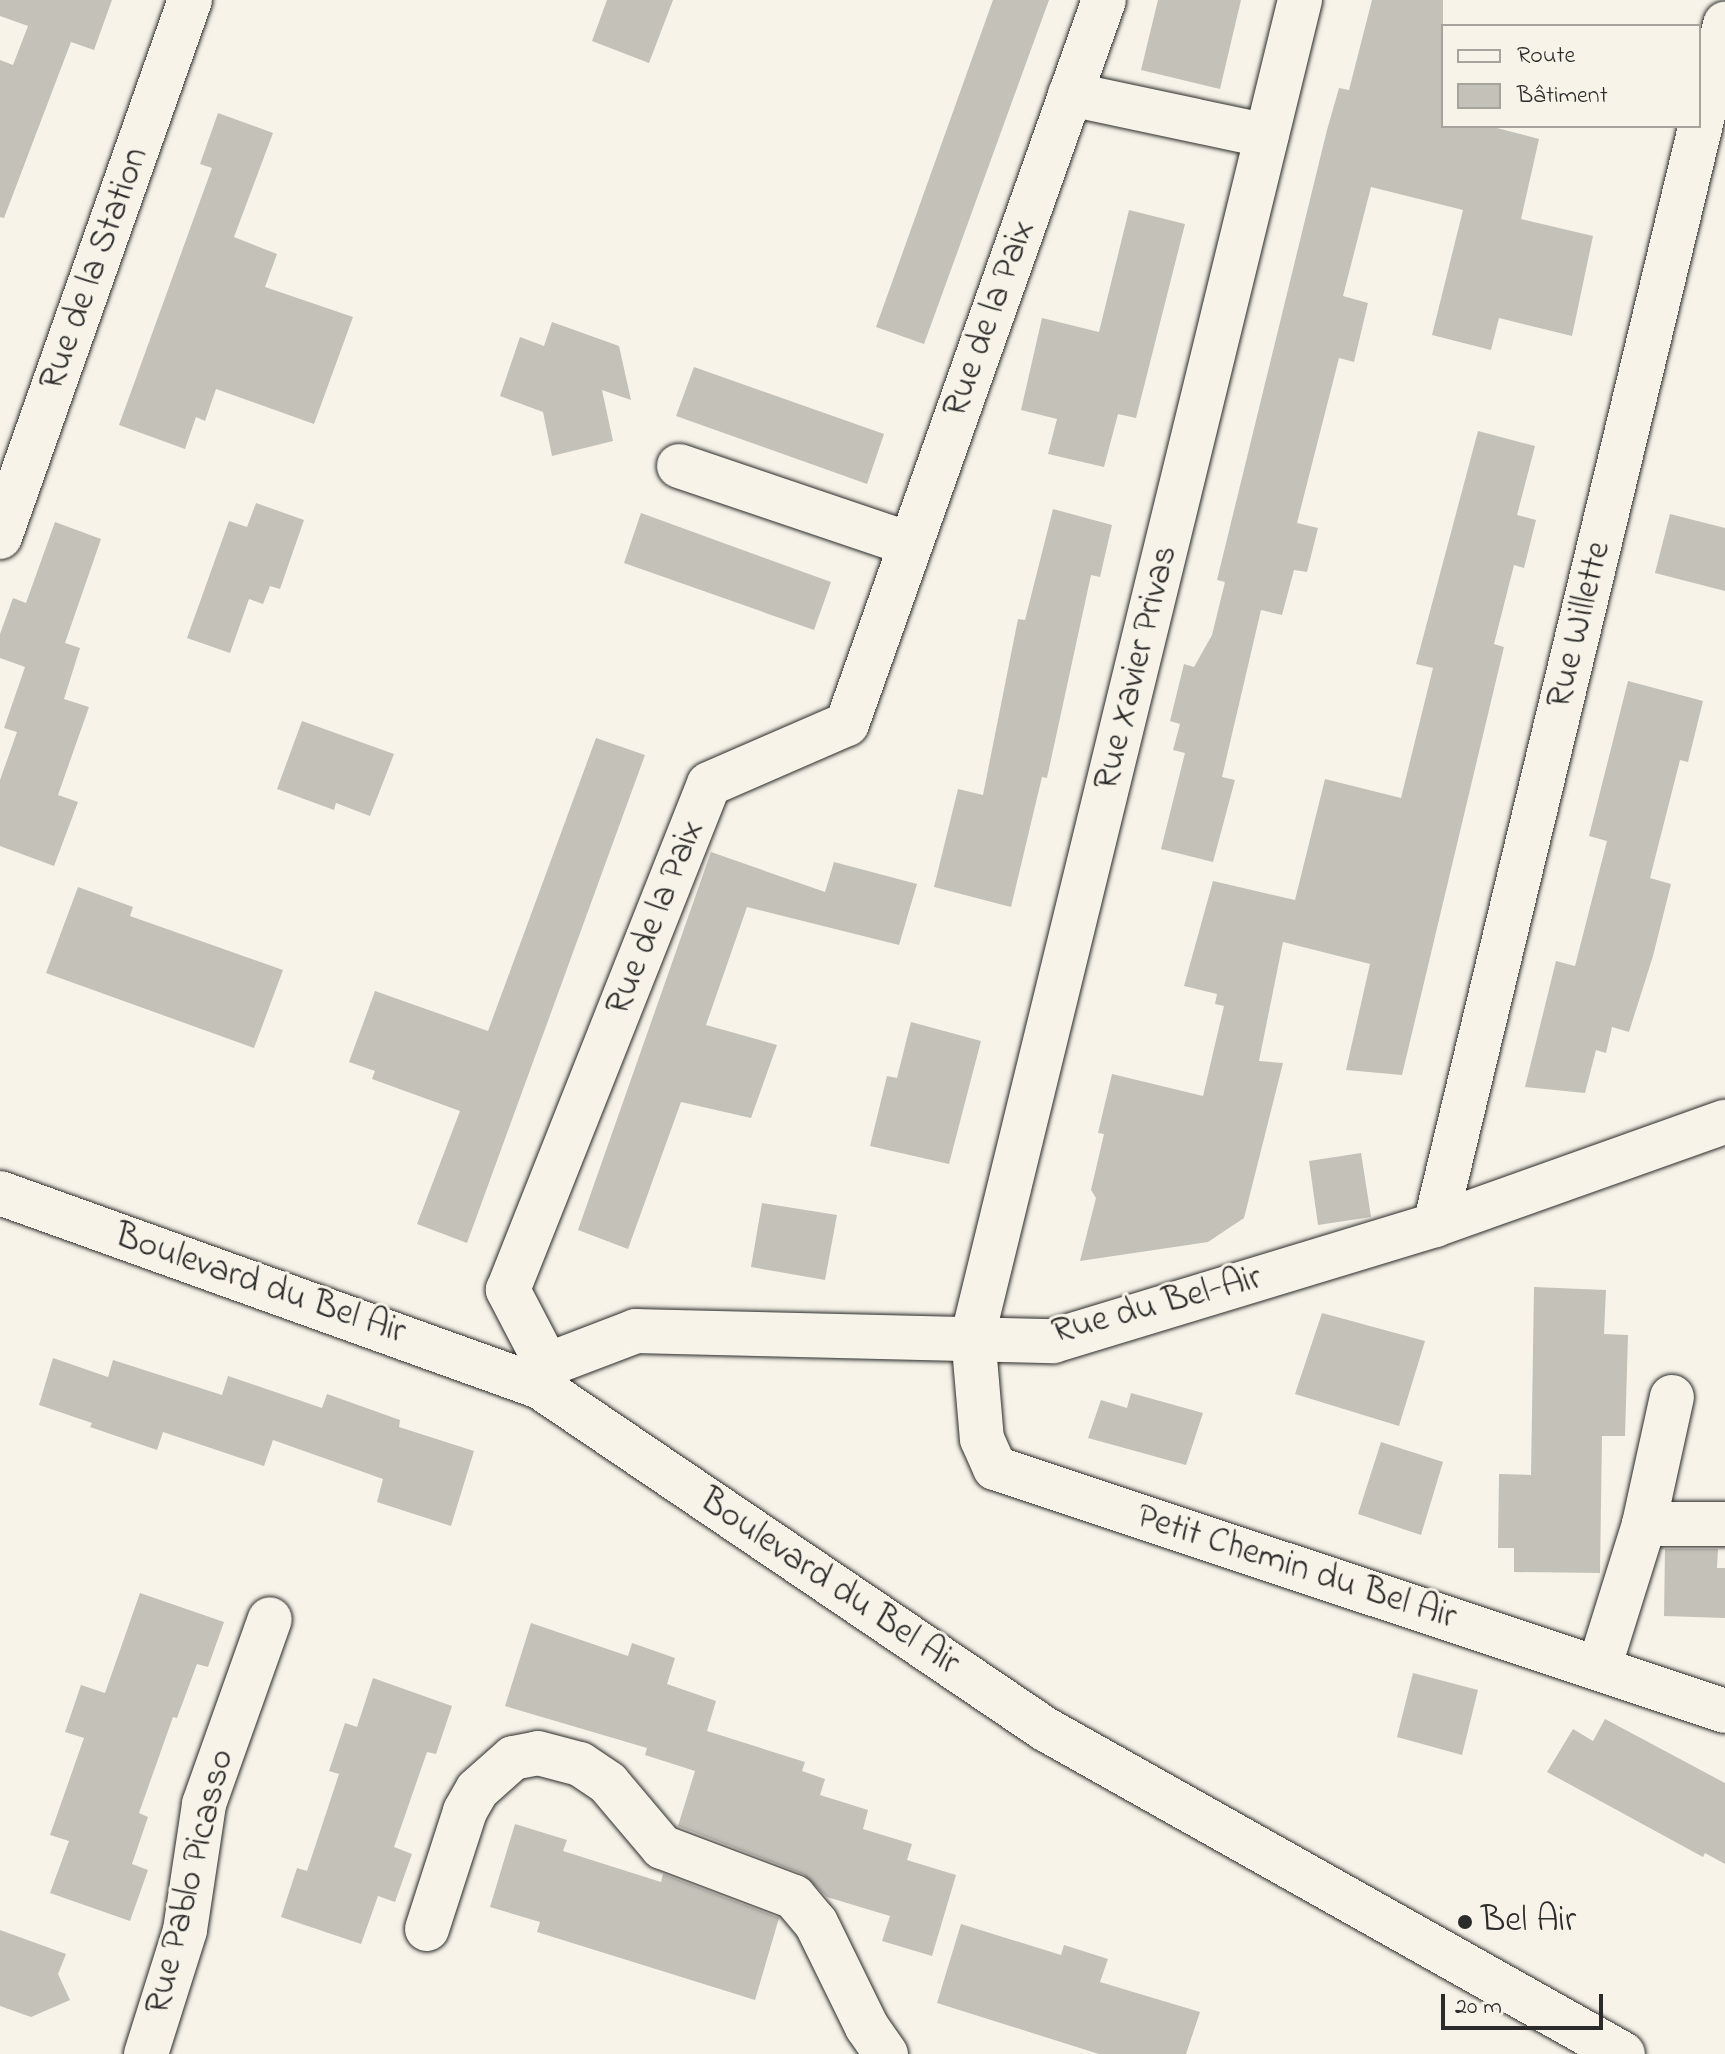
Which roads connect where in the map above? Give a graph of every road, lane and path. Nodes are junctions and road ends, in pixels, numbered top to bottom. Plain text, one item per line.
1 (190, 0) edge
2 (1104, 0) edge
3 (1300, 0) edge
4 (1725, 24) edge
5 (1070, 94) junction
6 (1701, 123) edge
7 (1700, 128) edge
8 (1267, 136) junction
9 (679, 466) dead end
10 (0, 537) edge
11 (910, 544) junction
12 (1725, 1122) edge
13 (0, 1193) edge
14 (1435, 1225) junction
15 (973, 1335) junction
16 (543, 1376) junction
17 (1672, 1397) dead end
18 (1644, 1524) junction
19 (1725, 1524) edge
20 (270, 1619) dead end
21 (1599, 1668) junction
22 (1725, 1711) edge
23 (427, 1929) dead end
24 (1619, 2053) edge
25 (146, 2054) edge
26 (886, 2054) edge

1 - 10 street, Rue de la Station
2 - 5 street, Rue de la Paix
3 - 8 street, Rue Xavier Privas
4 - 6 street, Rue Willette
5 - 8 street
5 - 11 street, Rue de la Paix
7 - 14 street, Rue Willette
8 - 15 street, Rue Xavier Privas
9 - 11 street
11 - 16 street, Rue de la Paix
12 - 14 street, Rue du Bel-Air
13 - 16 street, Boulevard du Bel Air
14 - 15 street, Rue du Bel-Air
15 - 16 street, Rue du Bel-Air
15 - 21 street, Petit Chemin du Bel Air
16 - 24 street, Boulevard du Bel Air
17 - 18 street
18 - 19 street
18 - 21 street
20 - 25 street, Rue Pablo Picasso
21 - 22 street, Petit Chemin du Bel Air
23 - 26 street

